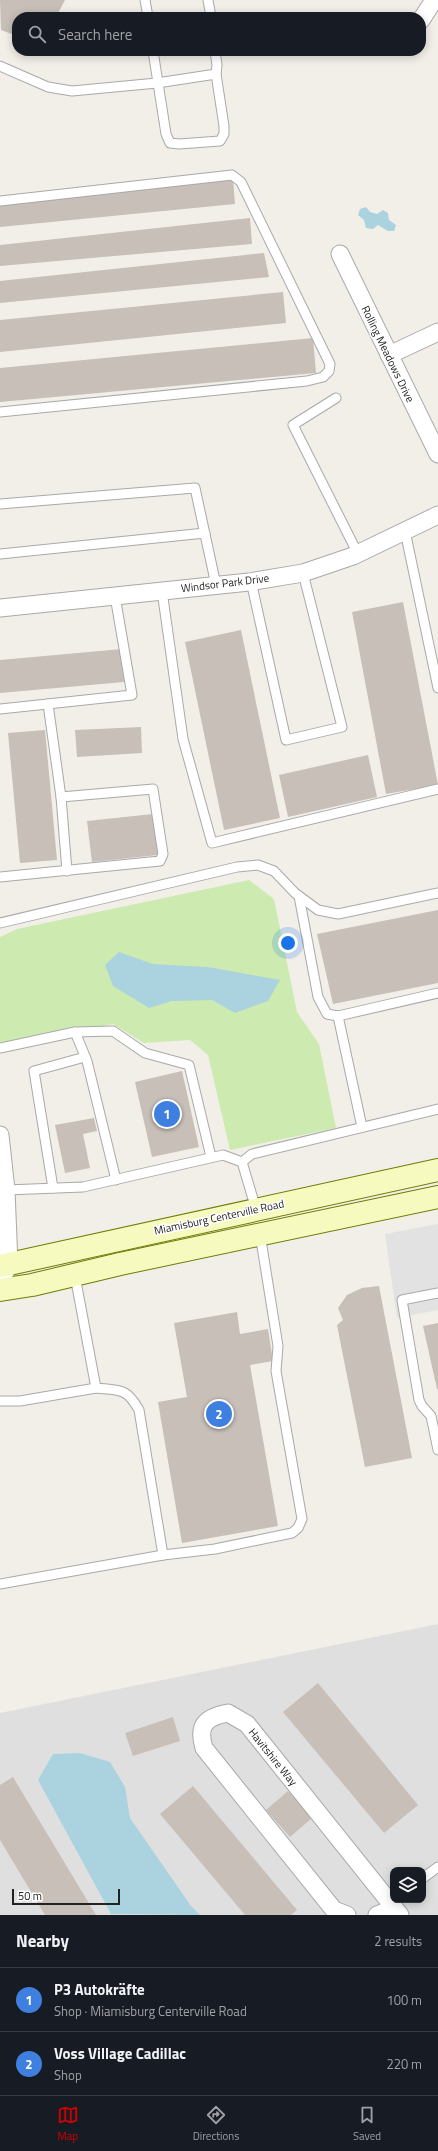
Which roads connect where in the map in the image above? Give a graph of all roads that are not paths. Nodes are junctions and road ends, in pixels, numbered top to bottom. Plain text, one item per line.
1 (145, 0) edge
2 (208, 0) edge
3 (434, 0) edge
4 (147, 12) edge
5 (210, 12) edge
6 (426, 12) edge
7 (154, 56) edge
8 (217, 56) edge
9 (0, 66) edge
10 (216, 74) junction
11 (157, 83) junction
12 (0, 200) edge
13 (340, 254) dead end
14 (438, 332) edge
15 (389, 355) junction
16 (336, 398) dead end
17 (0, 412) edge
18 (438, 454) edge
19 (0, 504) edge
20 (438, 515) edge
21 (405, 531) junction
22 (205, 533) junction
23 (0, 554) edge
24 (358, 554) junction
25 (303, 573) junction
26 (251, 581) junction
27 (216, 585) junction
28 (162, 590) junction
29 (115, 596) junction
30 (0, 608) edge
31 (438, 688) edge
32 (48, 704) junction
33 (0, 709) edge
34 (438, 789) edge
35 (61, 797) junction
36 (67, 871) junction
37 (0, 877) edge
38 (438, 893) edge
39 (299, 896) junction
40 (0, 923) edge
41 (438, 993) edge
42 (338, 1016) junction
43 (75, 1032) junction
44 (0, 1048) edge
45 (85, 1057) junction
46 (438, 1109) edge
47 (362, 1127) junction
48 (0, 1135) edge
49 (211, 1157) junction
50 (242, 1162) junction
51 (438, 1170) edge
52 (116, 1180) junction
53 (53, 1188) junction
54 (6, 1190) junction
55 (438, 1197) edge
56 (256, 1209) junction
57 (260, 1234) junction
58 (3, 1271) edge
59 (75, 1276) junction
60 (0, 1290) edge
61 (438, 1292) edge
62 (96, 1388) junction
63 (0, 1401) edge
64 (438, 1450) edge
65 (163, 1555) junction
66 (0, 1584) edge
67 (438, 1867) edge
68 (426, 1876) edge
69 (399, 1908) edge
70 (347, 1915) edge
71 (377, 1915) edge

1 - 4 lane
2 - 5 lane
3 - 6 street
7 - 11 lane
8 - 10 lane
9 - 11 lane
10 - 11 lane
10 - 11 lane
12 - 17 lane
13 - 15 street, Rolling Meadows Drive
14 - 15 street
15 - 18 street, Rolling Meadows Drive
16 - 24 lane
19 - 22 lane
20 - 21 street, Windsor Park Drive
21 - 24 street, Windsor Park Drive
21 - 31 lane
22 - 23 lane
22 - 27 lane
24 - 25 street, Windsor Park Drive
25 - 26 street, Windsor Park Drive
25 - 26 lane
26 - 27 street, Windsor Park Drive
27 - 28 street, Windsor Park Drive
28 - 29 street, Windsor Park Drive
28 - 34 lane
29 - 30 street, Windsor Park Drive
29 - 32 lane
32 - 33 lane
32 - 35 lane
35 - 36 lane
35 - 36 lane
36 - 37 lane
38 - 39 lane
39 - 40 lane
39 - 42 lane
41 - 42 lane
42 - 47 lane
43 - 44 lane
43 - 45 lane
43 - 49 lane
45 - 52 lane
45 - 53 lane
46 - 47 lane
47 - 50 lane
48 - 54 street
49 - 50 lane
49 - 52 lane
50 - 56 lane
51 - 56 main road, Miamisburg Centerville Road
52 - 53 lane
53 - 54 lane
54 - 58 street
55 - 57 main road
56 - 57 main road
56 - 58 main road, Miamisburg Centerville Road
57 - 59 main road
57 - 65 lane
59 - 60 main road
59 - 62 lane
61 - 64 lane
62 - 63 lane
62 - 65 lane
65 - 66 lane
67 - 68 lane
69 - 70 street, Havitshire Way
69 - 71 street, Havitshire Way

